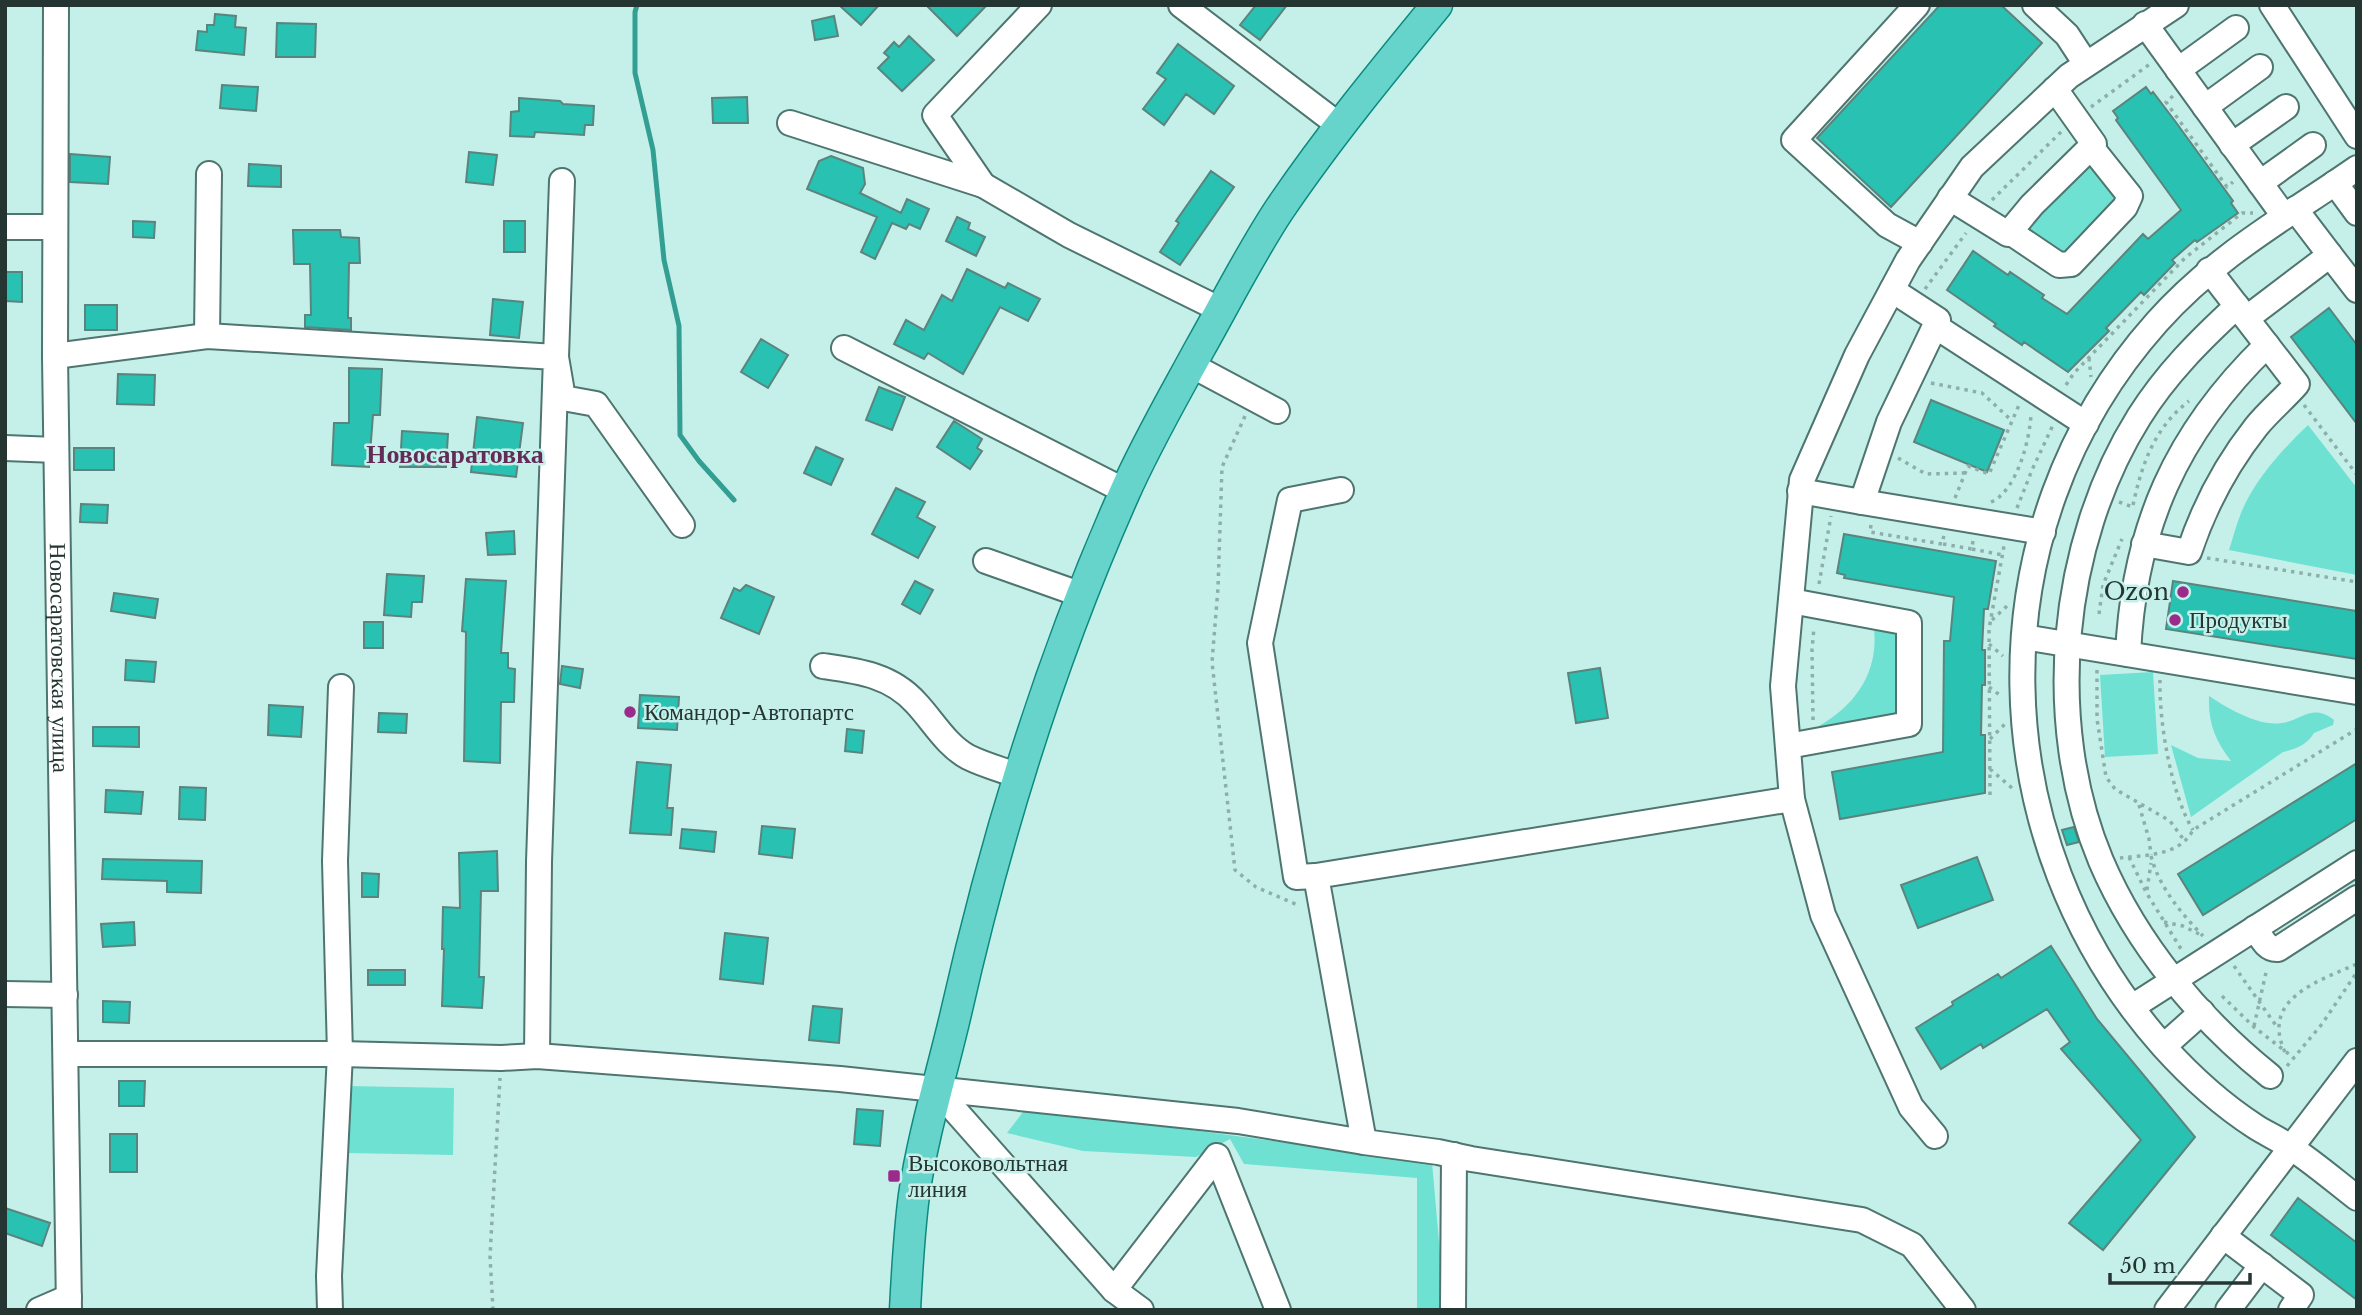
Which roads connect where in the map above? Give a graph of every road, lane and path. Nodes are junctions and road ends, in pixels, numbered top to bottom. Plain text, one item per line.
1 (56, 5) edge
2 (1039, 5) edge
3 (1181, 5) edge
4 (1437, 5) edge
5 (1917, 5) edge
6 (2176, 5) edge
7 (2272, 5) edge
8 (2033, 14) edge
9 (2145, 24) junction
10 (2236, 28) dead end
11 (2154, 61) dead end
12 (2086, 64) junction
13 (2260, 68) dead end
14 (2178, 82) junction
15 (2055, 89) junction
16 (2205, 107) junction
17 (2286, 107) dead end
18 (2086, 111) dead end
19 (790, 123) dead end
20 (1340, 126) junction
21 (2357, 136) edge
22 (2232, 145) junction
23 (2313, 145) dead end
24 (2091, 147) junction
25 (2357, 168) edge
26 (209, 174) dead end
27 (2250, 180) junction
28 (562, 181) dead end
29 (2335, 183) junction
30 (983, 185) junction
31 (1950, 198) junction
32 (2290, 213) junction
33 (2357, 213) edge
34 (5, 227) edge
35 (55, 227) junction
36 (2010, 232) junction
37 (1920, 243) junction
38 (2330, 255) junction
39 (2209, 270) junction
40 (1892, 290) junction
41 (2357, 290) edge
42 (1221, 310) junction
43 (2242, 312) junction
44 (1935, 326) junction
45 (208, 336) junction
46 (2267, 345) junction
47 (844, 348) dead end
48 (55, 356) junction
49 (556, 357) junction
50 (1191, 365) junction
51 (1925, 382) dead end
52 (2292, 390) junction
53 (2028, 391) junction
54 (1253, 398) junction
55 (2062, 408) junction
56 (1277, 411) dead end
57 (2011, 420) junction
58 (2086, 424) junction
59 (5, 448) edge
60 (56, 450) junction
61 (1892, 454) dead end
62 (1967, 468) dead end
63 (1965, 474) dead end
64 (2357, 475) edge
65 (1341, 490) dead end
66 (1125, 491) junction
67 (1800, 491) junction
68 (1957, 494) dead end
69 (2101, 495) junction
70 (1967, 498) dead end
71 (1862, 502) junction
72 (1984, 504) dead end
73 (2154, 514) junction
74 (682, 525) dead end
75 (2011, 527) junction
76 (2043, 532) junction
77 (2144, 544) junction
78 (2214, 546) dead end
79 (1972, 549) dead end
80 (2003, 555) junction
81 (2202, 557) dead end
82 (2209, 559) junction
83 (986, 561) dead end
84 (2357, 582) edge
85 (1082, 595) junction
86 (1791, 601) junction
87 (2089, 613) dead end
88 (2106, 615) dead end
89 (2024, 637) junction
90 (2067, 644) junction
91 (2100, 650) junction
92 (2129, 654) junction
93 (2161, 660) junction
94 (823, 666) dead end
95 (341, 687) dead end
96 (2357, 692) edge
97 (2357, 729) edge
98 (1788, 746) junction
99 (1019, 776) junction
100 (1990, 795) dead end
101 (1792, 799) junction
102 (2139, 803) junction
103 (2193, 830) junction
104 (2185, 840) junction
105 (2151, 855) junction
106 (2129, 857) junction
107 (2101, 860) junction
108 (2357, 863) edge
109 (1316, 876) junction
110 (2146, 892) junction
111 (2357, 898) edge
112 (2163, 922) junction
113 (1324, 923) junction
114 (2255, 928) junction
115 (2210, 943) junction
116 (2272, 950) junction
117 (2357, 964) edge
118 (2357, 972) edge
119 (2184, 974) junction
120 (5, 994) edge
121 (65, 995) junction
122 (2222, 996) dead end
123 (2260, 1000) junction
124 (2132, 1007) junction
125 (2202, 1012) junction
126 (2254, 1027) junction
127 (2277, 1027) junction
128 (2164, 1046) junction
129 (2285, 1052) junction
130 (66, 1054) junction
131 (340, 1054) junction
132 (537, 1056) junction
133 (501, 1058) junction
134 (2294, 1058) junction
135 (2357, 1061) edge
136 (2276, 1074) joint
137 (937, 1090) junction
138 (1935, 1136) dead end
139 (1364, 1142) junction
140 (2291, 1147) junction
141 (1454, 1155) junction
142 (2357, 1198) edge
143 (2223, 1236) junction
144 (2262, 1265) junction
145 (1114, 1290) junction
146 (69, 1303) edge
147 (38, 1310) edge
148 (330, 1310) edge
149 (493, 1310) edge
150 (905, 1310) edge
151 (1141, 1310) edge
152 (1278, 1310) edge
153 (1453, 1310) edge
154 (1963, 1310) edge
155 (2167, 1310) edge
156 (2228, 1310) edge
157 (2291, 1310) edge

1 - 35 street, Новосаратовская улица
2 - 30 street
3 - 20 street
4 - 20 main road
5 - 37 street
6 - 9 street
7 - 21 street
8 - 12 street
9 - 12 street
9 - 14 street
10 - 14 street
11 - 18 path
12 - 15 street
13 - 16 street
14 - 16 street
14 - 27 path
15 - 24 street
15 - 31 street
16 - 22 street
17 - 22 street
19 - 30 street
20 - 42 main road
22 - 27 street
23 - 27 street
24 - 36 street
24 - 36 street
25 - 29 street
26 - 45 street
27 - 32 street
28 - 49 street
29 - 32 street
29 - 33 street
30 - 42 street
31 - 36 street
31 - 37 street
32 - 38 street
32 - 39 street
34 - 35 street
35 - 48 street, Новосаратовская улица
37 - 40 street
38 - 41 street
38 - 43 street
39 - 43 street
39 - 58 street
40 - 44 street
40 - 67 street
42 - 50 main road
43 - 46 street
43 - 69 street
44 - 53 street
44 - 71 street
45 - 48 street
45 - 49 street
46 - 52 street
46 - 73 street
47 - 66 street
48 - 60 street, Новосаратовская улица
49 - 74 street
49 - 132 street
50 - 54 street
50 - 66 main road
51 - 57 path
52 - 64 path
52 - 77 street
53 - 55 street
53 - 57 path
53 - 72 path
54 - 56 street
54 - 113 path
55 - 58 street
55 - 75 path
57 - 62 path
58 - 76 street
59 - 60 street
60 - 121 street, Новосаратовская улица
61 - 63 path
65 - 109 street
66 - 85 main road
67 - 71 street
67 - 86 street
68 - 70 path
69 - 73 path
69 - 90 street
71 - 75 street
73 - 77 street
75 - 76 street
75 - 80 path
76 - 89 street
77 - 92 street
78 - 82 path
79 - 80 path
80 - 100 path
81 - 82 path
82 - 84 path
83 - 85 street
85 - 99 main road
86 - 98 street
86 - 98 street
87 - 88 path
89 - 90 street
89 - 124 street
90 - 91 street
90 - 107 street
91 - 92 street
91 - 102 path
92 - 93 street
93 - 96 street
93 - 103 path
94 - 99 street
95 - 131 street
97 - 103 path
98 - 101 street
99 - 137 main road
101 - 109 street
101 - 138 street
102 - 104 path
102 - 105 path
103 - 104 path
104 - 105 path
105 - 106 path
105 - 110 path
105 - 115 path
106 - 107 path
106 - 110 path
107 - 119 street
108 - 114 street
109 - 113 street
110 - 112 path
111 - 116 street
112 - 115 path
112 - 119 path
113 - 139 street
114 - 115 street
114 - 116 street
115 - 119 street
115 - 123 path
116 - 123 path
117 - 127 path
118 - 134 path
119 - 124 street
119 - 125 street
120 - 121 street
121 - 130 street, Новосаратовская улица
122 - 126 path
123 - 126 path
123 - 127 path
124 - 128 street
125 - 128 street
125 - 136 street
126 - 129 path
127 - 129 path
128 - 140 street
129 - 134 path
130 - 131 street
130 - 146 street, Новосаратовская улица
131 - 133 street
131 - 148 street
132 - 133 street
132 - 137 street
133 - 149 path
134 - 136 path
135 - 140 street
137 - 139 street
137 - 145 street
137 - 150 main road
139 - 141 street
140 - 142 street
140 - 143 street
141 - 153 street
141 - 154 street
143 - 144 street
143 - 155 street
144 - 156 street
144 - 157 street
145 - 151 street
145 - 152 street
146 - 147 street

